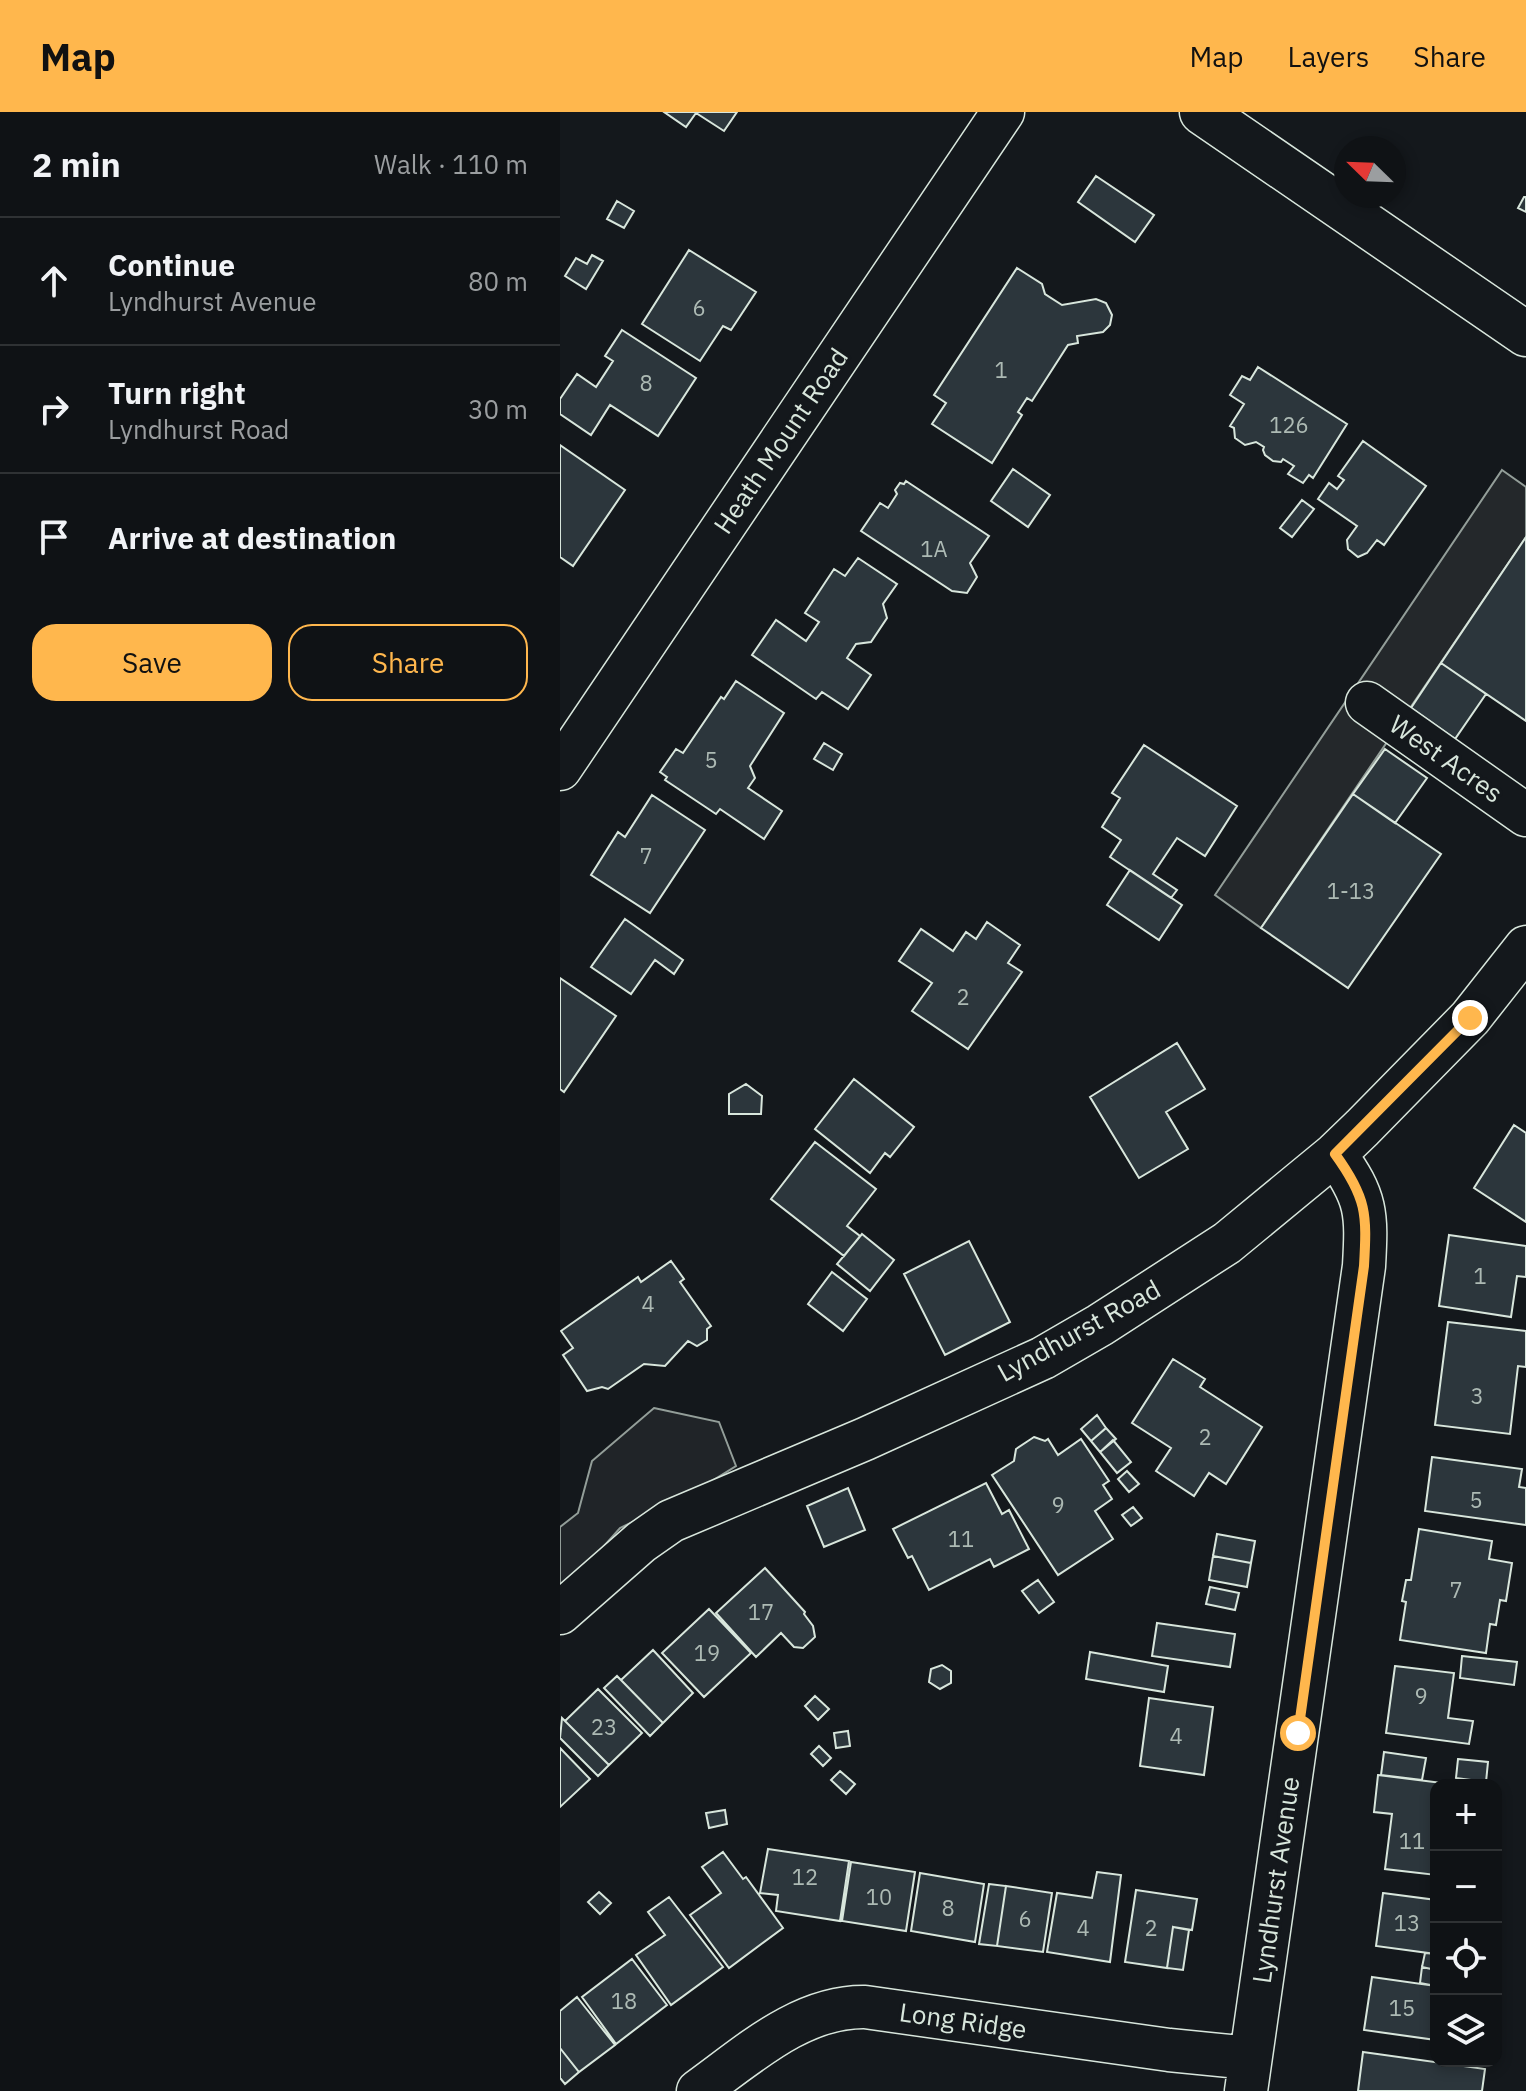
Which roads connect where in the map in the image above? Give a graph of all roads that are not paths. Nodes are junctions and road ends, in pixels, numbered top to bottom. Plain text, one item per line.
1 (1003, 112) edge
2 (1202, 112) edge
3 (1526, 334) edge
4 (1367, 703) dead end
5 (560, 769) edge
6 (1526, 815) edge
7 (1526, 947) edge
8 (1335, 1154) junction
9 (560, 1613) edge
10 (1248, 2074) edge
11 (698, 2091) edge

1 - 5 street, Heath Mount Road
2 - 3 main road
4 - 6 street, West Acres
7 - 8 street, Lyndhurst Road
8 - 9 street, Lyndhurst Road
8 - 10 street, Lyndhurst Avenue
10 - 11 street, Long Ridge

